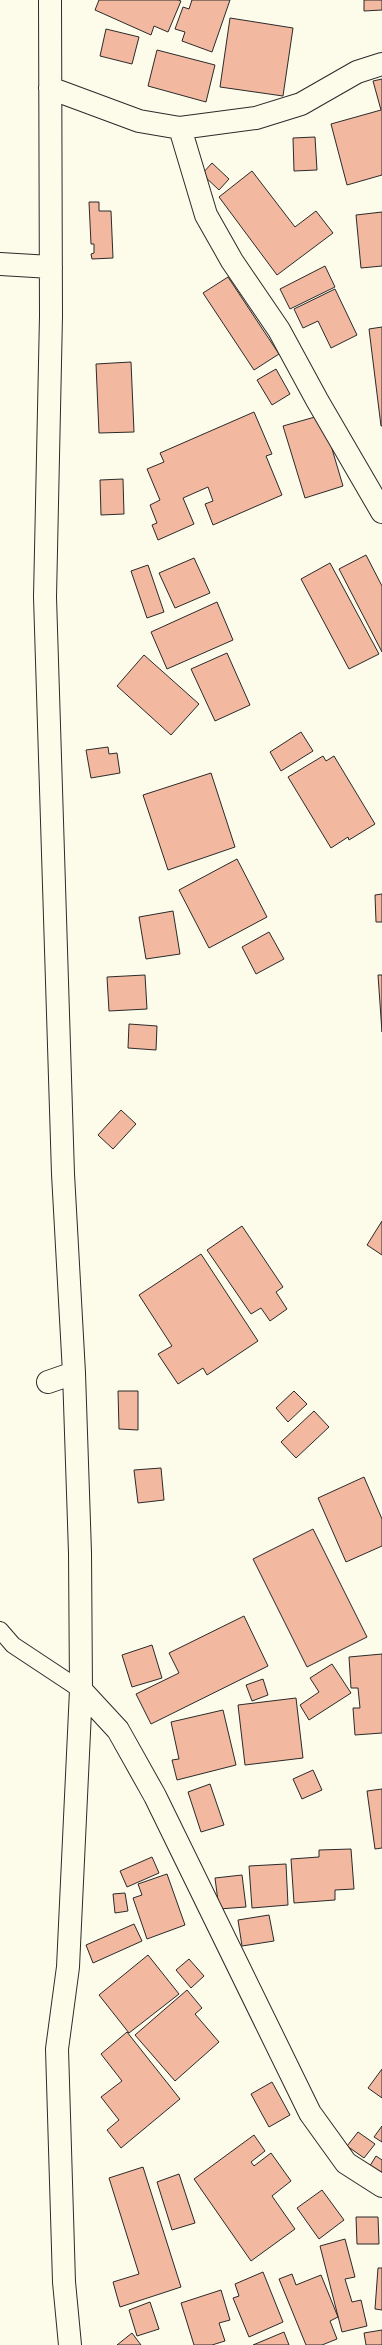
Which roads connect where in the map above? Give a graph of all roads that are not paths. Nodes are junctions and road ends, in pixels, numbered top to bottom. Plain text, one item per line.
1 (50, 0) edge
2 (382, 64) edge
3 (50, 88) junction
4 (180, 128) junction
5 (0, 264) edge
6 (51, 267) junction
7 (382, 512) edge
8 (74, 1373) junction
9 (48, 1382) dead end
10 (0, 1630) edge
11 (81, 1690) junction
12 (382, 2186) edge
13 (70, 2345) edge

1 - 3 street
2 - 4 street
3 - 4 street
3 - 6 street
4 - 7 street
5 - 6 street
6 - 8 street
8 - 9 street
8 - 11 street
10 - 11 lane
11 - 12 street
11 - 13 street

